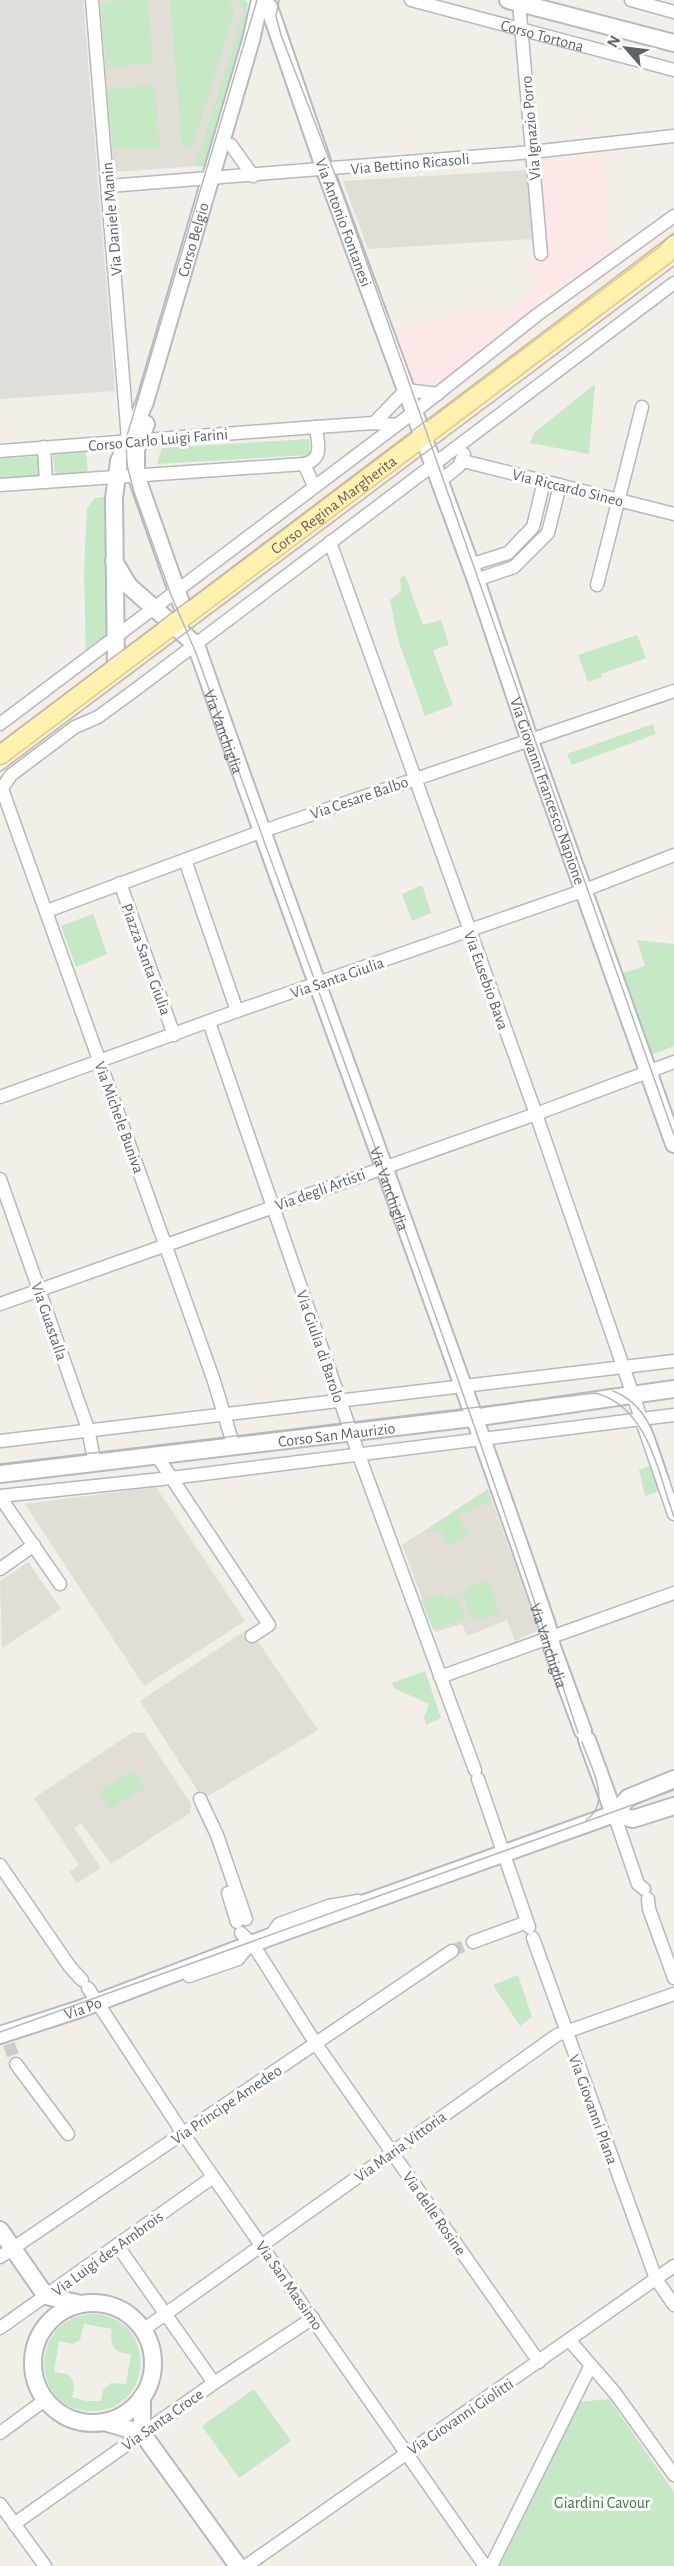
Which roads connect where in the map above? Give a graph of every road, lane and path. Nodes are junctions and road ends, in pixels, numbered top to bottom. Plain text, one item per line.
1 (92, 0) edge
2 (251, 0) edge
3 (411, 0) edge
4 (631, 0) edge
5 (267, 2) edge
6 (514, 2) edge
7 (674, 12) edge
8 (254, 28) junction
9 (521, 30) junction
10 (674, 43) edge
11 (674, 70) edge
12 (674, 136) edge
13 (231, 145) junction
14 (532, 152) junction
15 (325, 170) junction
16 (253, 176) junction
17 (216, 178) junction
18 (109, 186) junction
19 (674, 216) edge
20 (672, 249) edge
21 (541, 254) dead end
22 (674, 283) edge
23 (406, 390) junction
24 (438, 394) junction
25 (642, 407) dead end
26 (413, 412) junction
27 (374, 423) junction
28 (396, 425) junction
29 (316, 427) junction
30 (422, 437) junction
31 (468, 438) junction
32 (134, 439) junction
33 (44, 447) junction
34 (0, 451) edge
35 (463, 461) junction
36 (304, 464) junction
37 (433, 465) junction
38 (136, 475) junction
39 (115, 477) junction
40 (544, 481) junction
41 (46, 482) junction
42 (440, 483) junction
43 (0, 484) edge
44 (560, 485) junction
45 (314, 486) junction
46 (619, 500) junction
47 (536, 513) junction
48 (674, 514) edge
49 (552, 516) junction
50 (520, 540) junction
51 (330, 542) junction
52 (531, 550) junction
53 (497, 557) junction
54 (114, 561) junction
55 (501, 572) junction
56 (473, 573) junction
57 (597, 585) dead end
58 (177, 590) junction
59 (153, 609) junction
60 (178, 619) junction
61 (118, 637) junction
62 (196, 645) junction
63 (116, 668) junction
64 (674, 691) edge
65 (0, 724) edge
66 (529, 738) junction
67 (0, 755) edge
68 (417, 777) junction
69 (1, 790) edge
70 (262, 831) junction
71 (674, 855) edge
72 (185, 860) junction
73 (120, 883) junction
74 (585, 890) junction
75 (47, 911) junction
76 (469, 930) junction
77 (317, 984) junction
78 (237, 1011) junction
79 (209, 1022) junction
80 (174, 1035) junction
81 (100, 1061) junction
82 (674, 1062) edge
83 (649, 1072) junction
84 (0, 1097) edge
85 (536, 1114) junction
86 (674, 1144) edge
87 (382, 1167) junction
88 (0, 1179) edge
89 (273, 1206) junction
90 (165, 1244) junction
91 (39, 1291) junction
92 (0, 1304) edge
93 (674, 1361) edge
94 (624, 1367) junction
95 (463, 1387) junction
96 (674, 1389) edge
97 (633, 1395) junction
98 (340, 1400) junction
99 (225, 1414) junction
100 (674, 1415) edge
101 (474, 1418) junction
102 (641, 1419) junction
103 (88, 1429) junction
104 (351, 1433) junction
105 (483, 1438) junction
106 (0, 1441) edge
107 (234, 1447) junction
108 (358, 1453) junction
109 (157, 1456) junction
110 (95, 1464) junction
111 (0, 1474) edge
112 (171, 1478) junction
113 (0, 1496) edge
114 (674, 1496) edge
115 (674, 1514) edge
116 (34, 1545) junction
117 (0, 1569) edge
118 (60, 1584) dead end
119 (674, 1593) edge
120 (252, 1636) dead end
121 (550, 1637) junction
122 (441, 1677) junction
123 (674, 1779) edge
124 (200, 1799) dead end
125 (674, 1806) edge
126 (614, 1814) junction
127 (503, 1854) junction
128 (0, 1865) edge
129 (530, 1929) junction
130 (246, 1932) junction
131 (478, 1940) tunnel mouth
132 (452, 1951) tunnel mouth
133 (674, 1978) edge
134 (89, 1990) junction
135 (674, 1994) edge
136 (566, 2032) junction
137 (5, 2037) edge
138 (316, 2044) junction
139 (16, 2064) tunnel mouth
140 (182, 2133) junction
141 (68, 2134) dead end
142 (392, 2152) junction
143 (213, 2177) junction
144 (0, 2230) edge
145 (117, 2245) junction
146 (262, 2245) junction
147 (6, 2253) edge
148 (674, 2266) edge
149 (656, 2279) junction
150 (46, 2296) junction
151 (81, 2304) junction
152 (674, 2305) edge
153 (166, 2315) junction
154 (313, 2318) junction
155 (0, 2328) edge
156 (143, 2330) junction
157 (40, 2333) junction
158 (570, 2341) junction
159 (539, 2362) junction
160 (590, 2367) junction
161 (214, 2383) junction
162 (142, 2397) junction
163 (45, 2400) junction
164 (104, 2422) junction
165 (0, 2433) edge
166 (142, 2433) junction
167 (405, 2454) junction
168 (674, 2475) edge
169 (0, 2504) edge
170 (14, 2524) junction
171 (45, 2566) edge
172 (238, 2566) edge
173 (246, 2566) edge
174 (485, 2566) edge
175 (491, 2566) edge

1 - 18 street, Via Daniele Manin
2 - 8 street
3 - 9 street, Corso Tortona
4 - 7 street
5 - 8 street, Corso Belgio
5 - 13 street, Corso Belgio
5 - 15 street, Via Antonio Fontanesi
6 - 9 street, Via Ignazio Porro
6 - 10 street, Corso Tortona
8 - 17 street, Corso Belgio
9 - 11 street, Corso Tortona
9 - 14 street, Via Ignazio Porro
12 - 14 street, Via Bettino Ricasoli
13 - 16 street
13 - 17 street, Corso Belgio
14 - 15 street, Via Bettino Ricasoli
14 - 21 street, Via Ignazio Porro
15 - 16 street, Via Bettino Ricasoli
15 - 23 street, Via Antonio Fontanesi
16 - 17 street, Via Bettino Ricasoli
17 - 18 street, Via Bettino Ricasoli
17 - 32 street, Corso Belgio
18 - 32 street, Via Daniele Manin
19 - 24 street, Corso Regina Margherita
20 - 30 main road, Corso Regina Margherita
22 - 31 street, Corso Regina Margherita
23 - 24 street
23 - 26 street, Via Antonio Fontanesi
23 - 27 street
24 - 26 street, Corso Regina Margherita
25 - 46 street
26 - 28 street, Corso Regina Margherita
26 - 30 street, Via Antonio Fontanesi
27 - 28 street, Corso Carlo Luigi Farini
27 - 29 street, Corso Carlo Luigi Farini
28 - 45 street, Corso Regina Margherita
29 - 32 street, Corso Carlo Luigi Farini
29 - 36 street
30 - 37 street, Via Giovanni Francesco Napione
30 - 60 main road, Corso Regina Margherita
31 - 35 street
31 - 37 street, Corso Regina Margherita
32 - 33 street, Corso Carlo Luigi Farini
32 - 38 street, Corso Belgio
32 - 39 street, Corso Belgio
33 - 34 street, Corso Carlo Luigi Farini
33 - 41 street
35 - 40 street, Via Riccardo Sineo
35 - 42 street
36 - 38 street, Corso Carlo Luigi Farini
36 - 45 street
37 - 42 street, Via Giovanni Francesco Napione
37 - 51 street, Corso Regina Margherita
38 - 39 street, Corso Carlo Luigi Farini
38 - 58 street
39 - 41 street, Corso Carlo Luigi Farini
39 - 54 street, Corso Belgio
40 - 44 street, Via Riccardo Sineo
40 - 47 street
41 - 43 street, Corso Carlo Luigi Farini
42 - 56 street, Via Giovanni Francesco Napione
44 - 46 street, Via Riccardo Sineo
44 - 49 street
45 - 58 street, Corso Regina Margherita
46 - 48 street, Via Riccardo Sineo
46 - 57 street
47 - 49 street
47 - 50 street
49 - 52 street
50 - 52 street
50 - 53 street
51 - 62 street, Corso Regina Margherita
51 - 68 street, Via Eusebio Bava
52 - 55 street
53 - 55 street
53 - 56 street
54 - 59 street
54 - 61 street, Corso Belgio
55 - 56 street
56 - 66 street, Via Giovanni Francesco Napione
58 - 59 street, Corso Regina Margherita
58 - 60 street
59 - 60 street
59 - 61 street, Corso Regina Margherita
60 - 62 street
60 - 63 main road, Corso Regina Margherita
61 - 63 street, Corso Belgio
61 - 65 street, Corso Regina Margherita
62 - 69 street, Corso Regina Margherita
62 - 70 street, Via Vanchiglia
63 - 67 main road, Corso Regina Margherita
64 - 66 street, Via Cesare Balbo
66 - 68 street, Via Cesare Balbo
66 - 74 street, Via Giovanni Francesco Napione
68 - 70 street, Via Cesare Balbo
68 - 76 street, Via Eusebio Bava
69 - 75 street, Via Michele Buniva
70 - 72 street, Via Cesare Balbo
70 - 77 street, Via Vanchiglia
71 - 74 street, Via Santa Giulia
72 - 73 street, Via Cesare Balbo
72 - 78 street
73 - 75 street, Via Cesare Balbo
73 - 80 street, Piazza Santa Giulia
74 - 76 street, Via Santa Giulia
74 - 83 street, Via Giovanni Francesco Napione
75 - 81 street, Via Michele Buniva
76 - 77 street, Via Santa Giulia
76 - 85 street, Via Eusebio Bava
77 - 78 street, Via Santa Giulia
77 - 87 street, Via Vanchiglia
78 - 79 street, Via Santa Giulia
79 - 80 street, Via Santa Giulia
79 - 89 street, Via Giulia di Barolo
80 - 81 street, Via Santa Giulia
81 - 84 street, Via Santa Giulia
81 - 90 street, Via Michele Buniva
82 - 83 street, Via degli Artisti
83 - 85 street, Via degli Artisti
83 - 86 street, Via Giovanni Francesco Napione
85 - 87 street, Via degli Artisti
85 - 94 street, Via Eusebio Bava
87 - 89 street, Via degli Artisti
87 - 95 street, Via Vanchiglia
88 - 91 street, Via Guastalla
89 - 90 street, Via degli Artisti
89 - 98 street, Via Giulia di Barolo
90 - 91 street, Via degli Artisti
90 - 99 street, Via Michele Buniva
91 - 92 street, Via degli Artisti
91 - 103 street, Via Guastalla
93 - 94 street, Corso San Maurizio
94 - 95 street, Corso San Maurizio
94 - 97 street, Via Eusebio Bava
95 - 98 street, Corso San Maurizio
95 - 101 street, Via Vanchiglia
96 - 97 street, Corso San Maurizio
97 - 101 street, Corso San Maurizio
97 - 102 street, Via Eusebio Bava
98 - 99 street, Corso San Maurizio
98 - 104 street, Via Giulia di Barolo
99 - 103 street, Corso San Maurizio
99 - 107 street, Via Michele Buniva
100 - 102 street, Corso San Maurizio
101 - 104 street, Corso San Maurizio
101 - 105 street, Via Vanchiglia
102 - 105 street, Corso San Maurizio
102 - 114 street, Via Eusebio Bava
102 - 115 street, Via Eusebio Bava
103 - 106 street, Corso San Maurizio
103 - 110 street, Via Guastalla
104 - 107 street, Corso San Maurizio
104 - 108 street, Via Giulia di Barolo
105 - 108 street, Corso San Maurizio
105 - 121 street, Via Vanchiglia
107 - 109 street, Corso San Maurizio
108 - 112 street, Corso San Maurizio
108 - 122 street, Via Giulia di Barolo
109 - 110 street, Corso San Maurizio
109 - 112 street
110 - 111 street, Corso San Maurizio
112 - 113 street, Corso San Maurizio
112 - 120 street
113 - 116 street
116 - 117 street
116 - 118 street
119 - 121 street
121 - 122 street
121 - 126 street, Via Vanchiglia
122 - 127 street, Via Giulia di Barolo
123 - 126 street
124 - 130 street, Via delle Rosine
125 - 126 street
126 - 127 street, Via Po
126 - 133 street
127 - 129 street, Via Giovanni Plana
127 - 130 street, Via Po
128 - 134 street, Via San Massimo
129 - 131 street
129 - 136 street, Via Giovanni Plana
130 - 134 street, Via Po
130 - 138 street, Via delle Rosine
132 - 138 street, Via Principe Amedeo
134 - 137 street, Via Po
134 - 140 street, Via San Massimo
135 - 136 street, Via Maria Vittoria
136 - 142 street, Via Maria Vittoria
136 - 149 street, Via Giovanni Plana
138 - 140 street, Via Principe Amedeo
138 - 142 street, Via delle Rosine
139 - 141 street
140 - 143 street, Via San Massimo
140 - 147 street, Via Principe Amedeo
142 - 146 street, Via Maria Vittoria
142 - 159 street, Via delle Rosine
143 - 145 street, Via Luigi des Ambrois
143 - 146 street, Via San Massimo
144 - 147 street
145 - 150 street, Via Luigi des Ambrois
145 - 153 street
146 - 153 street, Via Maria Vittoria
146 - 154 street, Via San Massimo
147 - 150 street
148 - 149 street, Via Giovanni Giolitti
149 - 152 street, Via Giovanni Plana
149 - 158 street, Via Giovanni Giolitti
150 - 151 street
150 - 155 street, Via Luigi des Ambrois
150 - 157 street
151 - 156 street
151 - 157 street
153 - 156 street, Via Maria Vittoria
153 - 161 street
154 - 161 street, Via Santa Croce
154 - 167 street, Via San Massimo
156 - 162 street
157 - 163 street
158 - 159 street, Via Giovanni Giolitti
158 - 160 street
159 - 167 street, Via Giovanni Giolitti
160 - 168 street
160 - 175 street
161 - 166 street, Via Santa Croce
162 - 164 street
162 - 166 street
163 - 164 street
163 - 165 street
164 - 166 street
166 - 170 street, Via Santa Croce
166 - 172 street
167 - 173 street, Via Giovanni Giolitti
167 - 174 street, Via San Massimo
169 - 170 street
170 - 171 street

